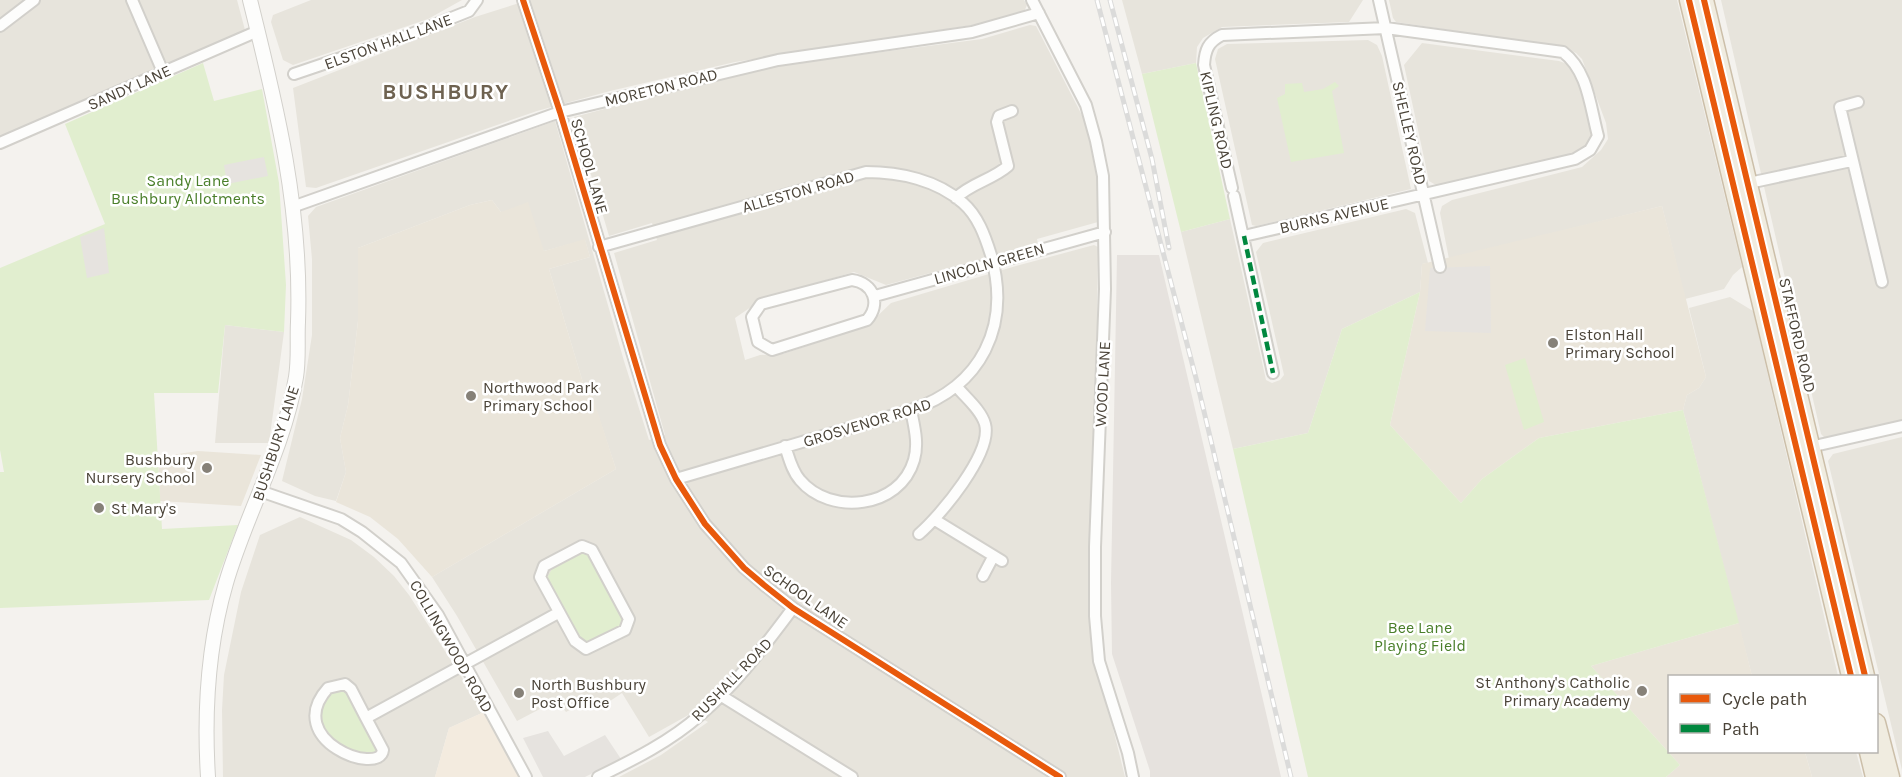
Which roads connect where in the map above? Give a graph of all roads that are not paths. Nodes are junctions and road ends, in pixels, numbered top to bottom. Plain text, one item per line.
1 (34, 0) edge
2 (132, 0) edge
3 (250, 0) edge
4 (477, 0) edge
5 (523, 0) edge
6 (1032, 0) edge
7 (1379, 0) edge
8 (1689, 0) edge
9 (1704, 0) edge
10 (1039, 13) junction
11 (0, 26) edge
12 (1386, 28) junction
13 (258, 31) junction
14 (163, 72) junction
15 (294, 74) dead end
16 (1858, 102) dead end
17 (1012, 111) dead end
18 (560, 112) junction
19 (0, 143) edge
20 (1851, 161) junction
21 (1749, 183) junction
22 (1424, 194) junction
23 (956, 198) junction
24 (295, 206) junction
25 (1104, 232) junction
26 (1244, 236) junction
27 (599, 247) junction
28 (993, 262) junction
29 (1440, 267) dead end
30 (1882, 282) dead end
31 (875, 296) junction
32 (1273, 373) dead end
33 (957, 387) junction
34 (911, 410) junction
35 (1902, 426) edge
36 (785, 446) junction
37 (1810, 447) junction
38 (676, 479) junction
39 (260, 490) junction
40 (935, 520) junction
41 (919, 534) dead end
42 (983, 576) dead end
43 (794, 608) junction
44 (558, 613) junction
45 (465, 664) junction
46 (1851, 675) edge
47 (1865, 675) edge
48 (720, 695) junction
49 (366, 718) junction
50 (1878, 731) edge
51 (1869, 753) edge
52 (208, 777) edge
53 (526, 777) edge
54 (598, 777) edge
55 (852, 777) edge
56 (1060, 777) edge
57 (1133, 777) edge
58 (1875, 777) edge
59 (1890, 777) edge

1 - 11 street
2 - 14 street
3 - 13 street, BUSHBURY LANE
4 - 15 street, ELSTON HALL LANE
5 - 18 street, SCHOOL LANE
6 - 10 street, WOOD LANE
7 - 12 street, SHELLEY ROAD
8 - 46 highway, STAFFORD ROAD
9 - 21 highway, STAFFORD ROAD
10 - 18 street, MORETON ROAD
10 - 25 street, WOOD LANE
12 - 22 street, SHELLEY ROAD
12 - 22 street, BURNS AVENUE
12 - 26 street, KIPLING ROAD
13 - 14 street, SANDY LANE
13 - 24 street, BUSHBURY LANE
14 - 19 street, SANDY LANE
16 - 20 street
17 - 23 street
18 - 24 street, MORETON ROAD
18 - 27 street, SCHOOL LANE
20 - 21 street
20 - 30 street
21 - 37 highway, STAFFORD ROAD
22 - 26 street, BURNS AVENUE
22 - 29 street, SHELLEY ROAD
23 - 27 street, ALLESTON ROAD
23 - 28 street, ALLESTON ROAD
24 - 39 street, BUSHBURY LANE
25 - 28 street, LINCOLN GREEN
25 - 57 street, WOOD LANE
26 - 32 street, KIPLING ROAD
27 - 38 street, SCHOOL LANE
28 - 31 street, LINCOLN GREEN
28 - 33 street, GROSVENOR ROAD
31 - 31 street
33 - 34 street, GROSVENOR ROAD
33 - 40 street
34 - 36 street, GROSVENOR ROAD
34 - 36 street
35 - 37 street
36 - 38 street, GROSVENOR ROAD
37 - 47 highway, STAFFORD ROAD
38 - 43 street, SCHOOL LANE
39 - 45 street, COLLINGWOOD ROAD
39 - 52 street, BUSHBURY LANE
40 - 41 street
40 - 42 street
43 - 48 street, RUSHALL ROAD
43 - 56 street, SCHOOL LANE
44 - 44 street
44 - 45 street
45 - 49 street
45 - 53 street, COLLINGWOOD ROAD
48 - 54 street, RUSHALL ROAD
48 - 55 street
49 - 49 street
50 - 59 highway
51 - 58 highway

